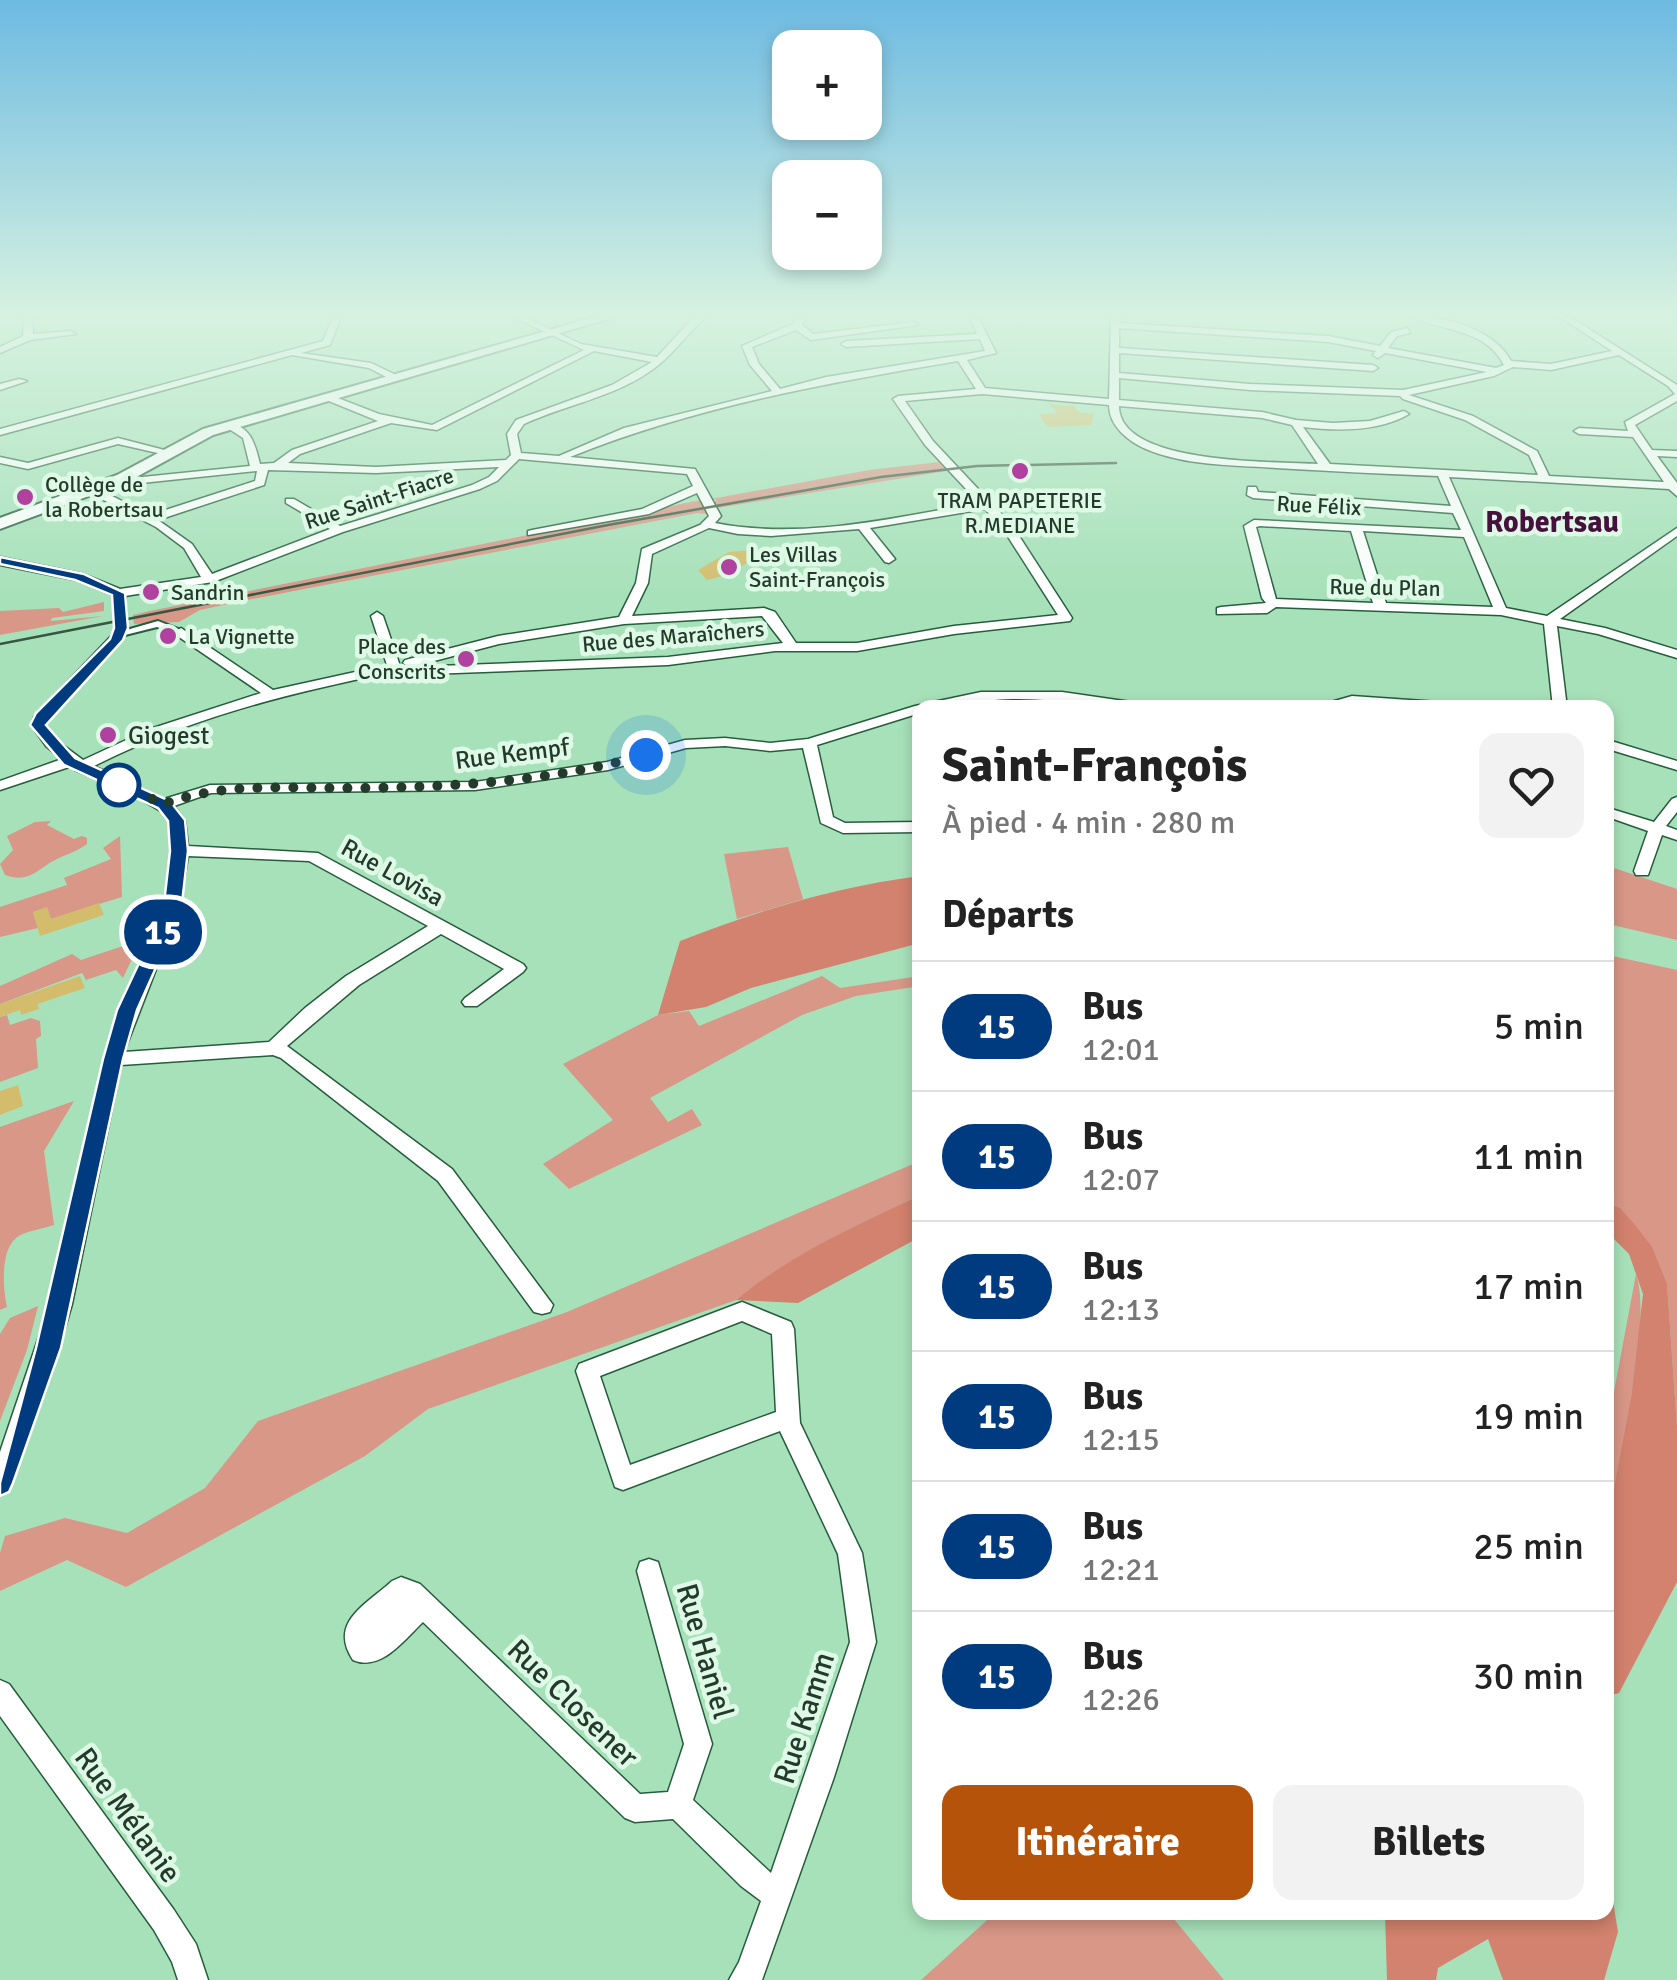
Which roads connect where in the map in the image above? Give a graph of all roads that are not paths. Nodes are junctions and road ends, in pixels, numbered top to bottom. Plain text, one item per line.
1 (82, 409) edge
2 (284, 409) edge
3 (359, 409) edge
4 (470, 409) edge
5 (554, 409) edge
6 (712, 409) edge
7 (905, 409) edge
8 (1114, 409) edge
9 (1213, 409) edge
10 (1261, 409) edge
11 (1442, 409) edge
12 (1646, 409) edge
13 (1262, 414) junction
14 (1404, 414) dead end
15 (387, 420) junction
16 (230, 425) junction
17 (1297, 426) junction
18 (1580, 430) dead end
19 (0, 432) edge
20 (1636, 434) junction
21 (1650, 453) junction
22 (170, 454) junction
23 (1677, 454) edge
24 (559, 457) junction
25 (513, 459) junction
26 (0, 460) edge
27 (277, 466) junction
28 (259, 468) junction
29 (1327, 468) junction
30 (1442, 473) junction
31 (123, 478) junction
32 (1545, 479) junction
33 (700, 487) junction
34 (1252, 489) dead end
35 (1675, 489) edge
36 (92, 490) junction
37 (290, 501) dead end
38 (988, 505) junction
39 (1458, 510) junction
40 (149, 519) junction
41 (0, 524) edge
42 (709, 524) junction
43 (862, 525) junction
44 (1356, 528) junction
45 (339, 530) junction
46 (1677, 531) edge
47 (532, 533) dead end
48 (1468, 534) junction
49 (889, 559) dead end
50 (0, 561) edge
51 (209, 579) junction
52 (118, 593) junction
53 (1272, 603) junction
54 (1380, 605) junction
55 (1501, 610) junction
56 (1221, 611) dead end
57 (377, 616) dead end
58 (624, 620) junction
59 (1550, 620) junction
60 (180, 632) joint
61 (120, 633) junction
62 (792, 647) junction
63 (1677, 654) edge
64 (394, 668) junction
65 (268, 692) junction
66 (954, 700) edge
67 (1012, 700) edge
68 (1559, 700) edge
69 (912, 711) edge
70 (809, 743) junction
71 (1614, 746) edge
72 (75, 764) junction
73 (1677, 766) edge
74 (0, 786) edge
75 (1677, 802) edge
76 (164, 804) junction
77 (1614, 814) edge
78 (912, 826) edge
79 (1658, 828) junction
80 (1677, 835) edge
81 (179, 851) junction
82 (1642, 871) dead end
83 (440, 926) junction
84 (471, 1002) dead end
85 (274, 1048) junction
86 (113, 1059) junction
87 (542, 1305) dead end
88 (787, 1418) junction
89 (0, 1483) edge
90 (649, 1571) dead end
91 (424, 1605) dead end
92 (0, 1693) edge
93 (678, 1805) junction
94 (778, 1895) junction
95 (193, 1980) edge
96 (744, 1980) edge

1 - 19 street
2 - 16 main road
3 - 15 street
4 - 15 street
5 - 25 street
6 - 24 street
7 - 38 street
8 - 29 street
9 - 13 street
10 - 13 street
11 - 32 street
12 - 20 street
13 - 17 street
14 - 17 street
15 - 27 street
16 - 22 main road
16 - 28 street
17 - 29 street
18 - 20 street
20 - 21 street
21 - 23 street
21 - 35 street
22 - 26 street
22 - 31 main road
24 - 25 street
24 - 33 street
25 - 27 street
25 - 45 street, Rue Saint-Fiacre
27 - 28 street
28 - 31 street
28 - 40 street
29 - 30 street
30 - 32 street
30 - 39 street
31 - 36 main road
32 - 35 street
33 - 42 street
33 - 47 street
34 - 39 street
36 - 40 street
36 - 41 main road
37 - 45 street
38 - 43 street
38 - 62 street, Rue des Maraîchers
39 - 48 street
40 - 51 street
42 - 43 street
42 - 58 street
43 - 49 street
44 - 48 street, Rue Félix
44 - 53 street, Rue Félix
44 - 54 street
45 - 51 street, Rue Saint-Fiacre
46 - 59 street
48 - 55 street
50 - 52 street
51 - 52 street, Rue Saint-Fiacre
52 - 61 street
53 - 54 street, Rue du Plan
53 - 56 street, Rue du Plan
54 - 55 street, Rue du Plan
55 - 59 street, Rue du Plan
57 - 64 street
58 - 62 street
58 - 64 street
59 - 63 street, Rue du Plan
59 - 68 street
60 - 61 street
60 - 65 street
61 - 72 street
62 - 64 street, Rue des Maraîchers
64 - 65 street, Rue des Maraîchers
65 - 72 street, Rue des Maraîchers
66 - 67 street, Rue Kempf
69 - 70 street, Rue Kempf
70 - 76 street, Rue Kempf
70 - 78 street
71 - 73 street
72 - 74 street, Rue des Maraîchers
72 - 76 street
75 - 79 street
76 - 81 street
77 - 79 street
79 - 80 street
79 - 82 street
81 - 83 street, Rue Lovisa
81 - 86 street
83 - 84 street, Rue Lovisa
83 - 85 street
85 - 86 street
85 - 87 street
86 - 89 street
88 - 88 street, Rue Kamm
88 - 94 street, Rue Kamm
90 - 93 street, Rue Haniel
91 - 93 street, Rue Closener
92 - 95 street, Rue Mélanie
93 - 94 street
94 - 96 street, Rue Kamm

